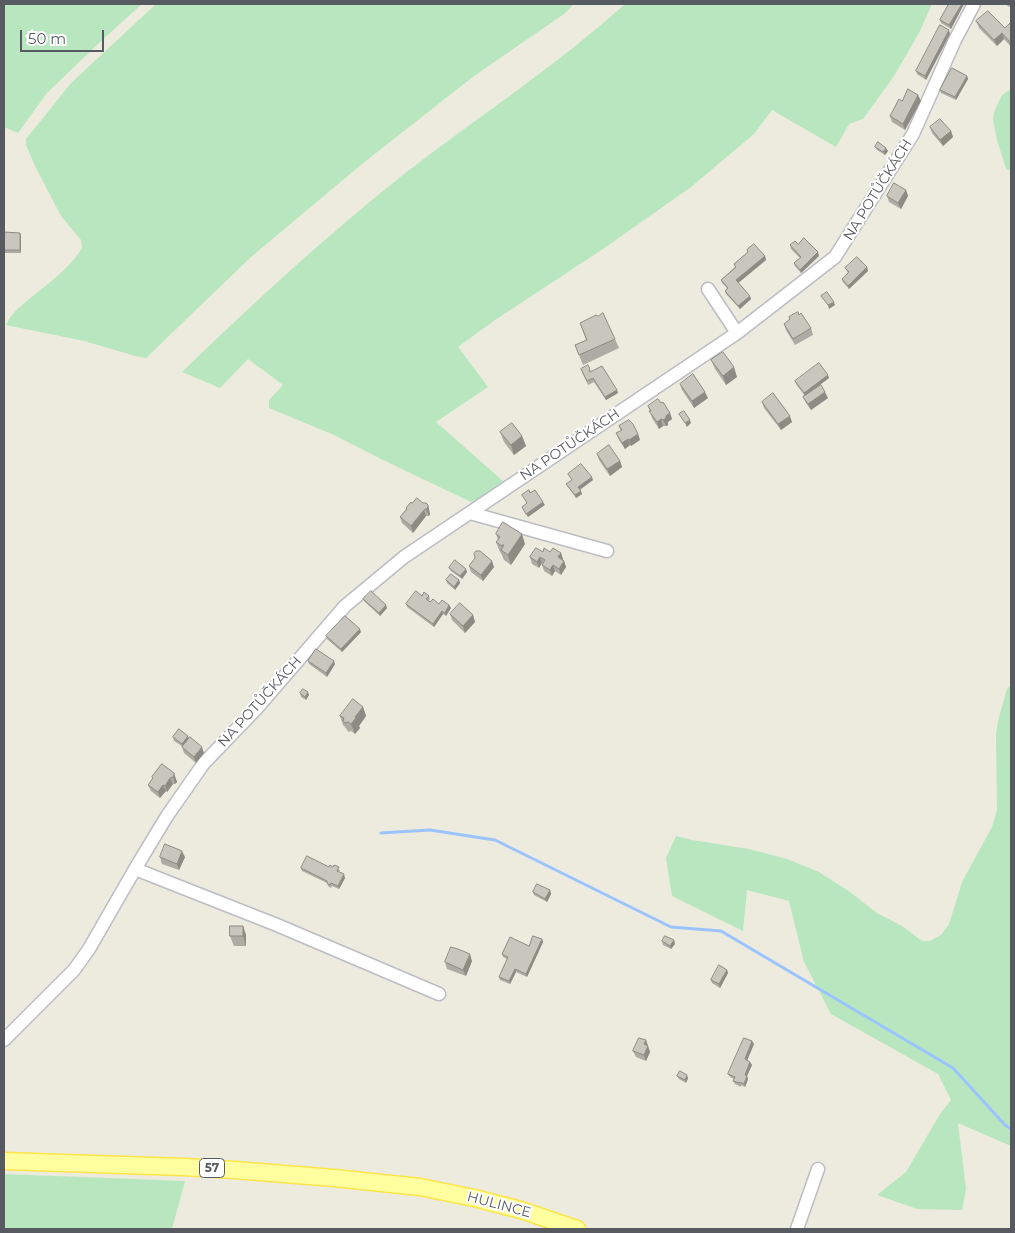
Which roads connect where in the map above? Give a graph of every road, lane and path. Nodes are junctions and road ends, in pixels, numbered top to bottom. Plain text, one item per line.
1 (974, 4) edge
2 (708, 289) dead end
3 (737, 333) junction
4 (470, 513) junction
5 (607, 551) dead end
6 (135, 869) junction
7 (439, 994) dead end
8 (4, 1040) edge
9 (4, 1161) edge
10 (818, 1169) dead end
11 (577, 1229) edge
12 (797, 1229) edge

1 - 3 street, NA POTŮČKÁCH
2 - 3 street
3 - 4 street, NA POTŮČKÁCH
4 - 5 street
4 - 6 street, NA POTŮČKÁCH
6 - 7 street
6 - 8 street, NA POTŮČKÁCH
9 - 11 main road, HULINCE / 57
10 - 12 street

